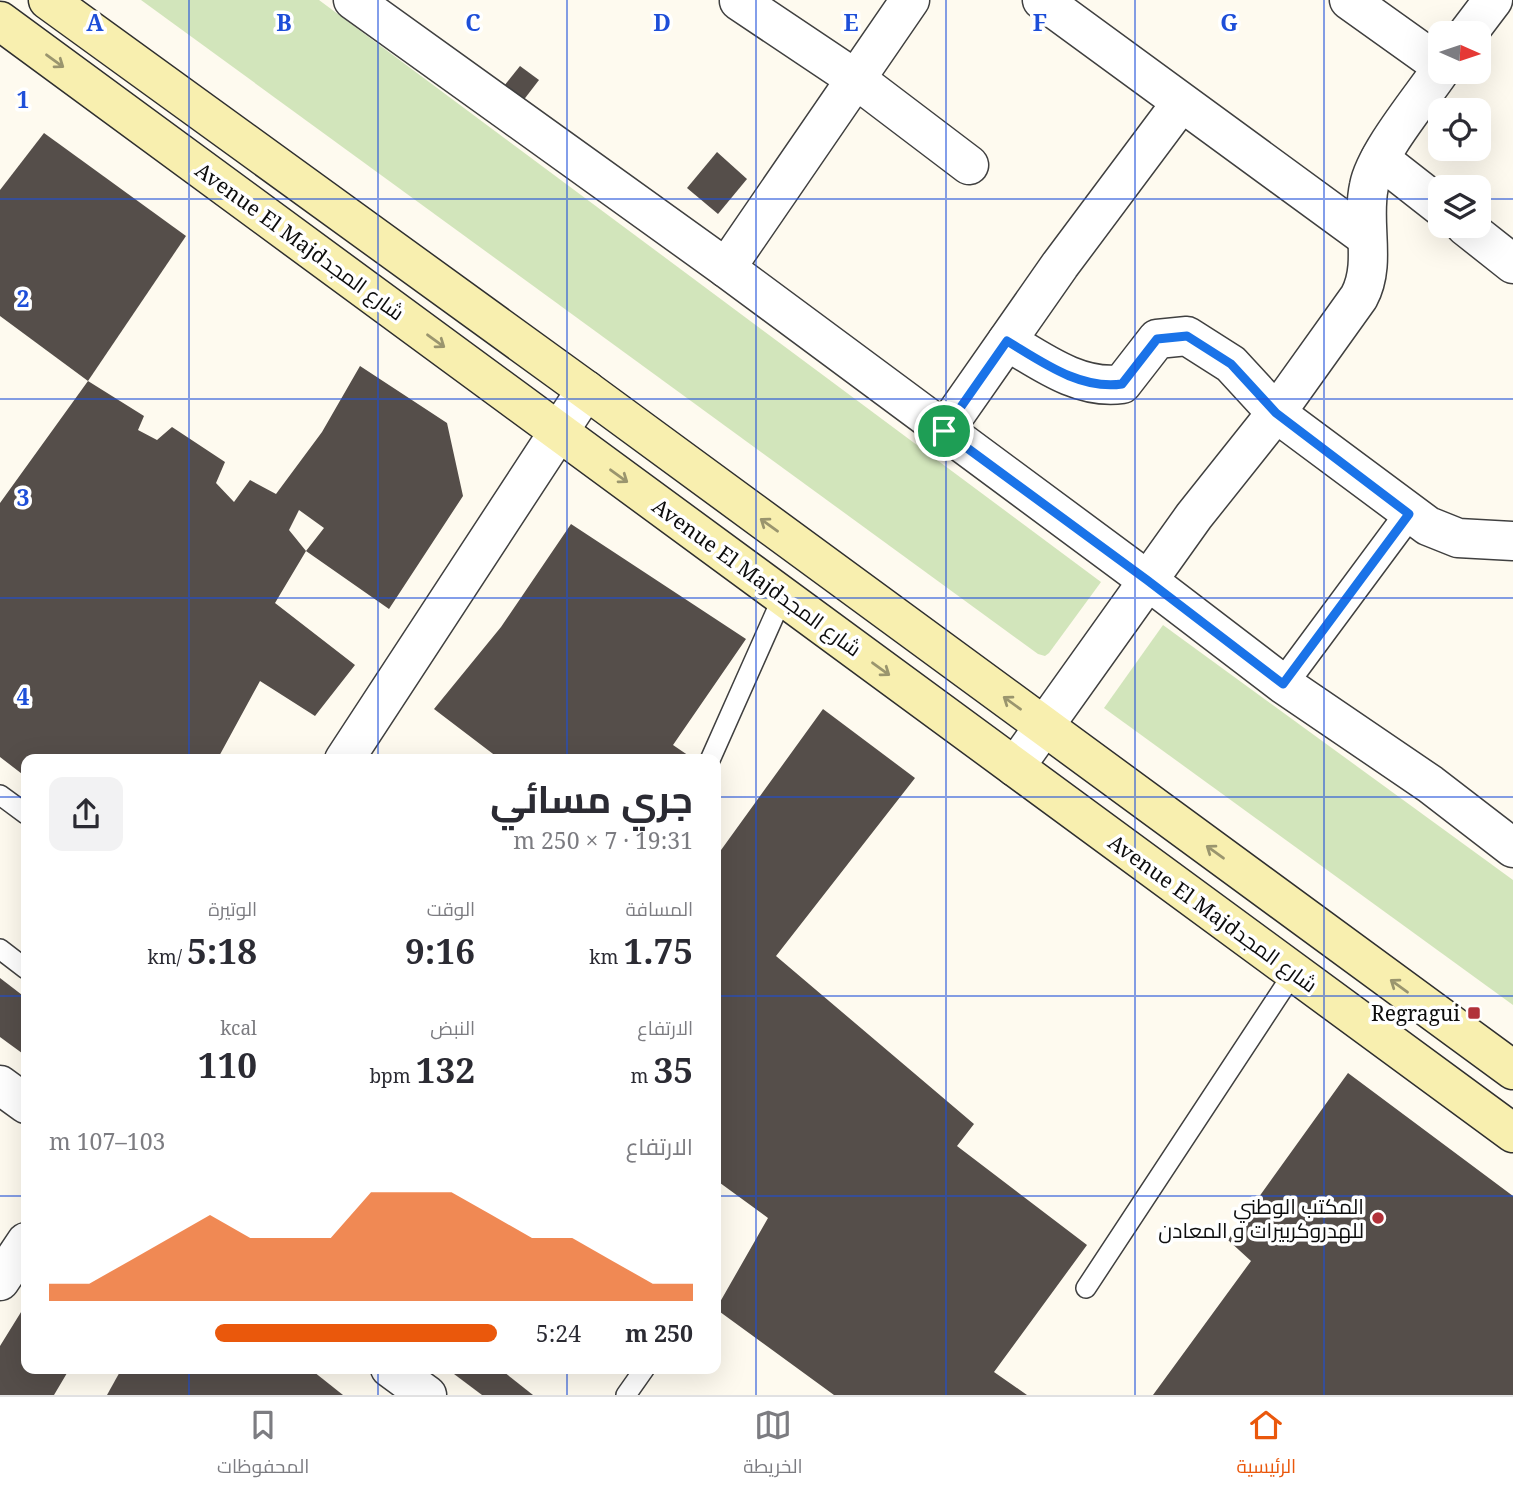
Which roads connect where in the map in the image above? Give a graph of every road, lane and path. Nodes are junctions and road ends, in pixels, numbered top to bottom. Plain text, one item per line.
1 (48, 0) edge
2 (910, 0) edge
3 (1042, 0) edge
4 (1349, 0) edge
5 (739, 1) edge
6 (1499, 6) edge
7 (375, 7) edge
8 (0, 21) edge
9 (1482, 21) edge
10 (1428, 56) edge
11 (857, 80) junction
12 (1431, 84) edge
13 (1181, 103) junction
14 (1380, 159) junction
15 (969, 165) dead end
16 (1428, 197) edge
17 (1366, 237) junction
18 (1480, 238) edge
19 (1513, 264) edge
20 (726, 268) junction
21 (1007, 341) junction
22 (586, 390) junction
23 (1276, 413) junction
24 (558, 431) junction
25 (944, 431) junction
26 (1409, 514) junction
27 (1513, 541) edge
28 (810, 555) junction
29 (1147, 580) junction
30 (783, 596) junction
31 (1283, 684) junction
32 (1046, 727) junction
33 (348, 754) edge
34 (713, 754) edge
35 (1016, 767) junction
36 (0, 795) edge
37 (21, 810) edge
38 (1513, 848) edge
39 (0, 949) edge
40 (21, 965) edge
41 (1294, 972) junction
42 (1513, 1070) edge
43 (0, 1085) edge
44 (21, 1100) edge
45 (1513, 1133) edge
46 (21, 1250) edge
47 (0, 1281) edge
48 (1086, 1288) dead end
49 (398, 1374) edge
50 (641, 1374) edge
51 (427, 1395) edge
52 (626, 1395) edge

1 - 22 main road
2 - 11 street
3 - 13 street
4 - 10 street
5 - 11 street
6 - 9 street
7 - 20 street
8 -> 24 main road, Avenue El Majdشارع المجد
11 - 15 street
11 - 20 street
12 - 14 street
13 - 17 street
13 - 21 street
14 - 16 street
14 - 17 street
17 - 23 street
18 - 19 street
20 - 25 street
21 - 23 street
21 - 25 street
22 - 24 street
28 -> 22 main road
23 - 26 street
23 - 29 street
24 -> 30 main road, Avenue El Majdشارع المجد
24 - 33 street
25 - 29 street
26 - 27 street
26 - 31 street
28 - 30 main road
32 -> 28 main road
29 - 31 street
29 - 32 street
30 - 34 lane
30 -> 35 main road, Avenue El Majdشارع المجد
31 - 38 street
32 - 35 street
42 -> 32 main road
35 - 41 main road, Avenue El Majdشارع المجد
36 - 37 lane
39 - 40 lane
41 - 45 main road, Avenue El Majdشارع المجد
41 - 48 lane
43 - 44 street
46 - 47 street
49 - 51 street
50 - 52 lane

